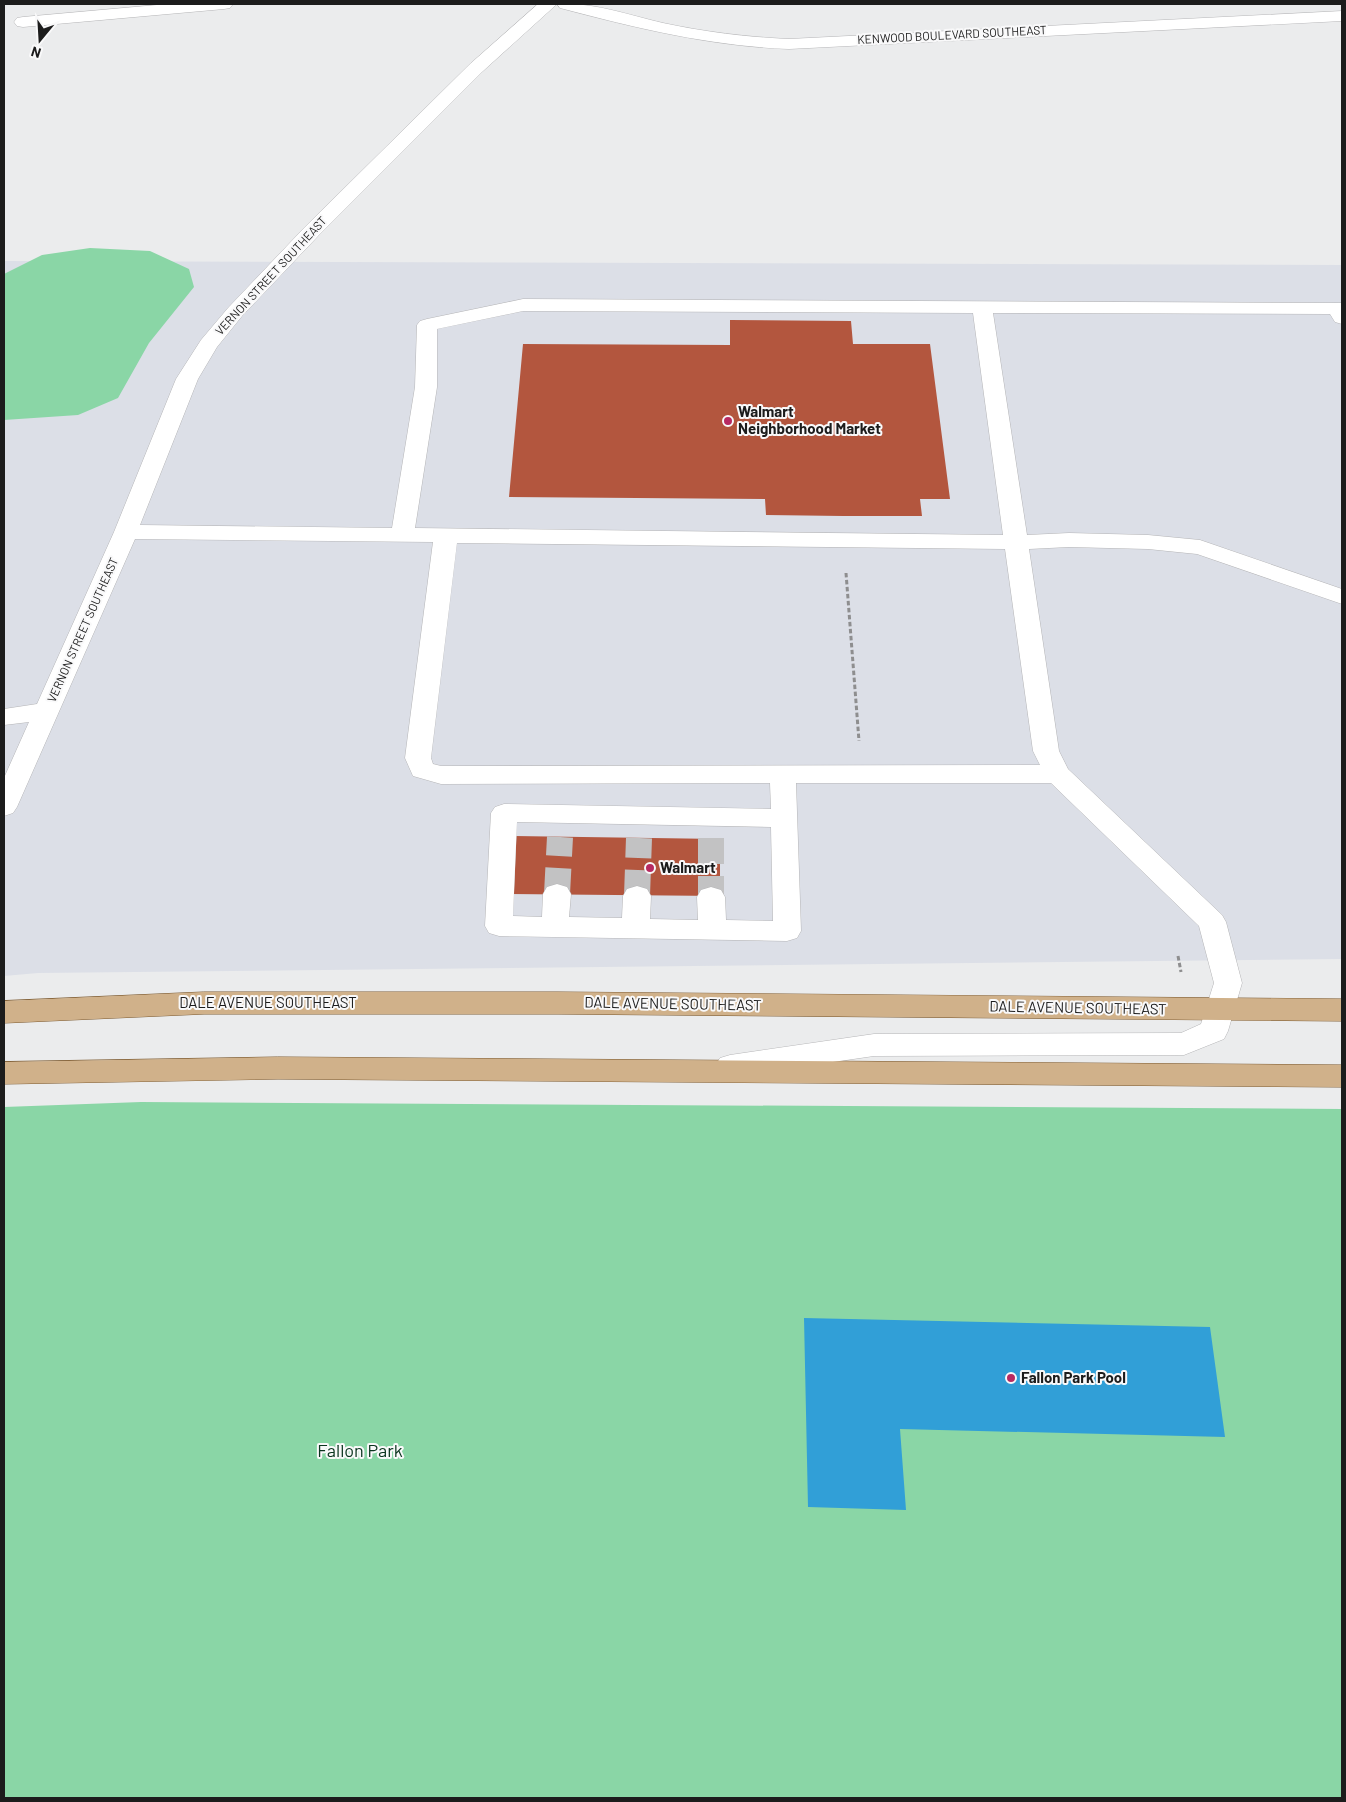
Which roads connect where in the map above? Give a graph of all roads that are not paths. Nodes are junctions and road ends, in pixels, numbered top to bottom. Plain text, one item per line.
1 (224, 4) edge
2 (548, 4) edge
3 (566, 4) edge
4 (1342, 16) edge
5 (23, 22) dead end
6 (982, 306) junction
7 (1342, 318) edge
8 (126, 532) junction
9 (402, 536) junction
10 (446, 536) junction
11 (1015, 542) junction
12 (1342, 597) edge
13 (46, 711) junction
14 (4, 717) edge
15 (1058, 774) junction
16 (539, 775) junction
17 (783, 775) junction
18 (4, 807) edge
19 (784, 818) junction
20 (552, 822) junction
21 (556, 894) tunnel mouth
22 (637, 896) tunnel mouth
23 (711, 897) tunnel mouth
24 (554, 927) junction
25 (636, 928) junction
26 (712, 929) junction
27 (1222, 1009) junction
28 (1342, 1010) edge
29 (4, 1012) edge
30 (702, 1070) junction
31 (4, 1074) edge
32 (1342, 1076) edge

1 - 5 street
2 - 8 street, VERNON STREET SOUTHEAST
3 - 4 street, KENWOOD BOULEVARD SOUTHEAST
6 - 7 street
6 - 9 street
6 - 11 street
8 - 9 street
8 - 13 street, VERNON STREET SOUTHEAST
9 - 10 street
10 - 11 street
10 - 16 street
11 - 12 street
11 - 15 street
13 - 14 street
13 - 18 street, VERNON STREET SOUTHEAST
15 - 17 street
15 - 27 street
16 - 17 street
16 - 20 street
17 - 19 street
19 - 20 street
19 - 26 street
20 - 24 street
21 - 24 street
22 - 25 street
23 - 26 street
24 - 25 street
25 - 26 street
27 - 28 main road, DALE AVENUE SOUTHEAST
27 - 29 main road, DALE AVENUE SOUTHEAST
27 - 30 street
30 - 31 main road
30 - 32 main road

